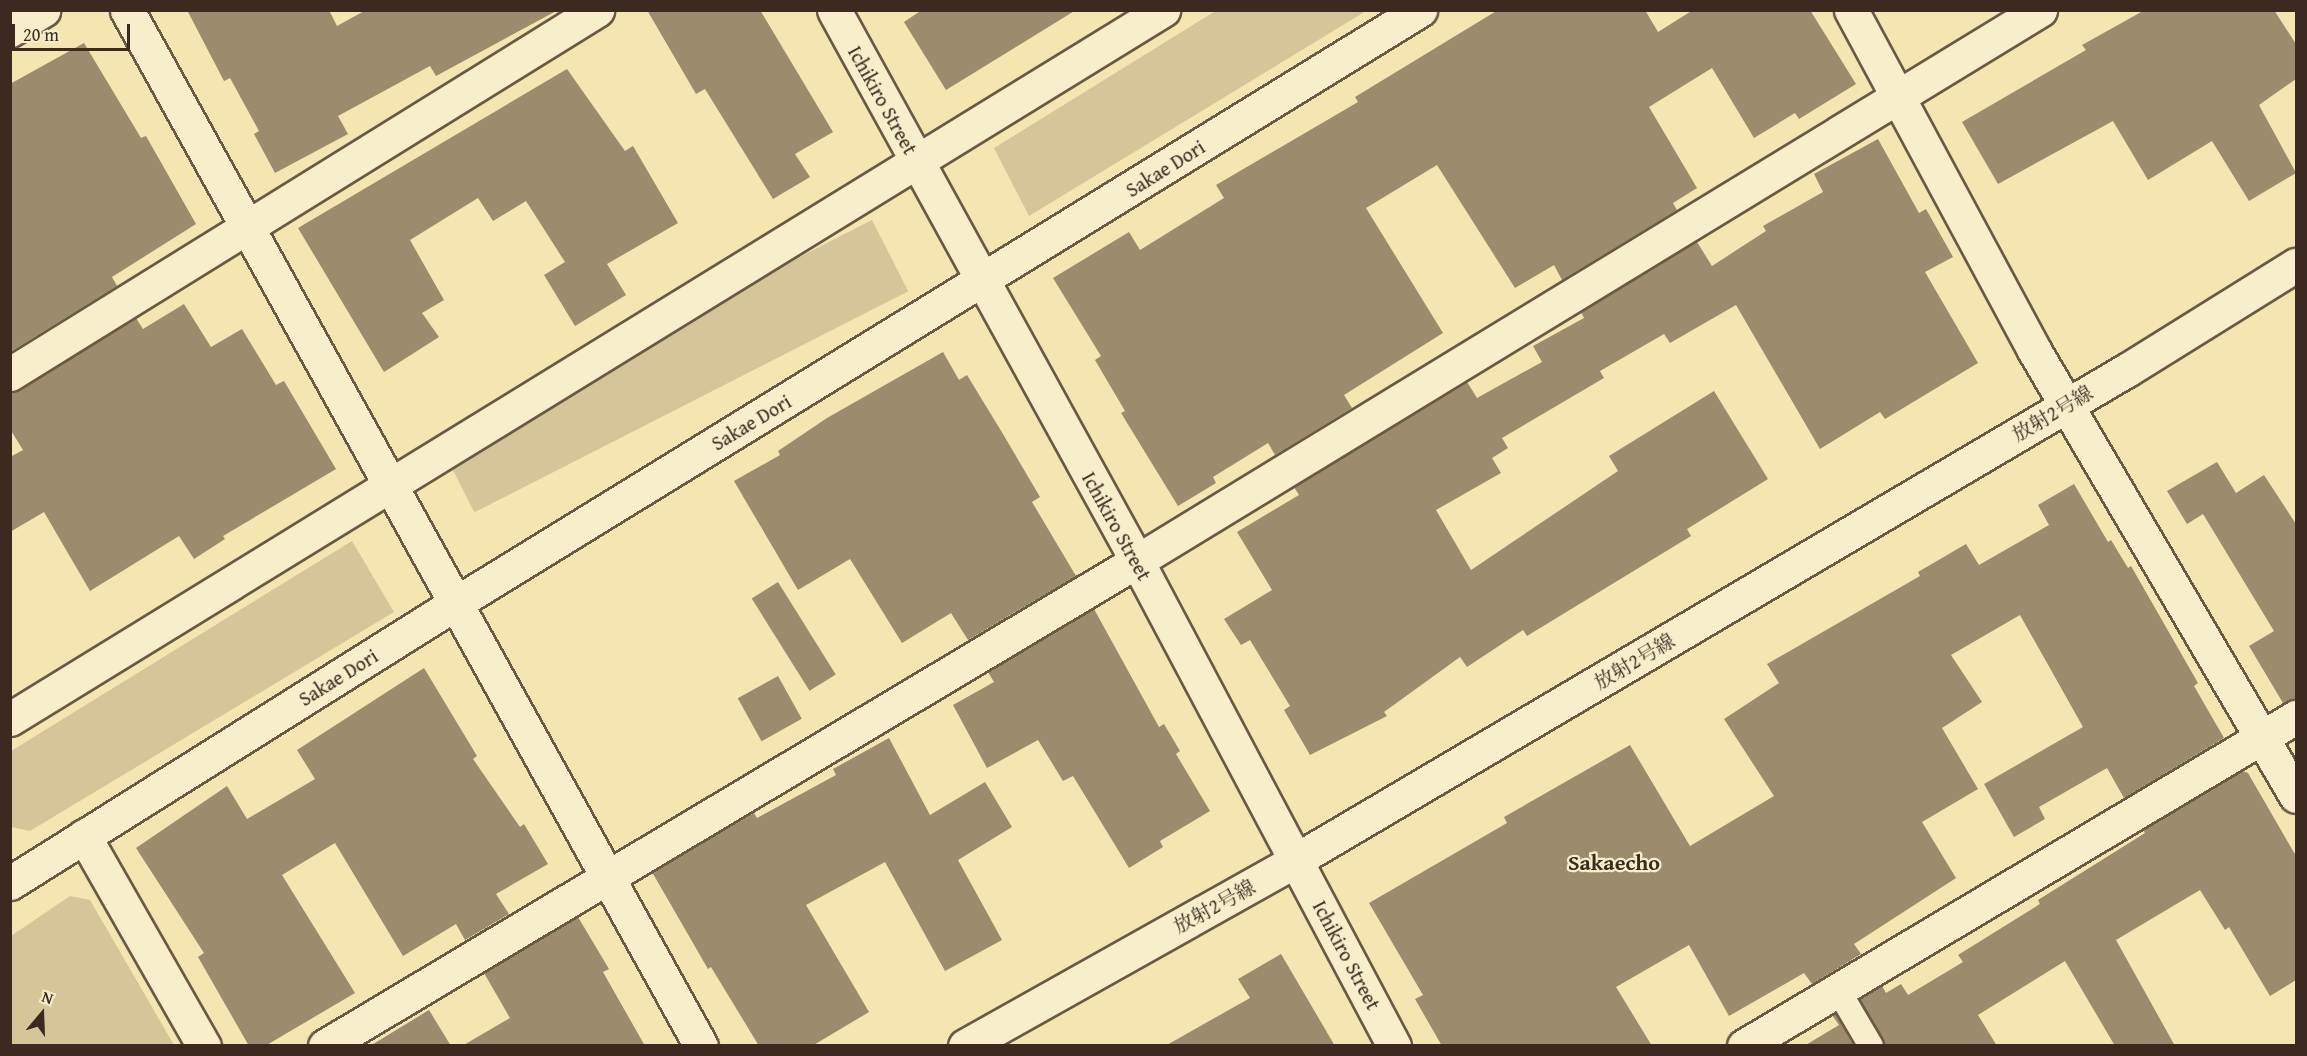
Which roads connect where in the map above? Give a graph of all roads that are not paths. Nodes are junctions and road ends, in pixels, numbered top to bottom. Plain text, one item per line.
1 (43, 10) edge
2 (127, 10) edge
3 (597, 10) edge
4 (834, 10) edge
5 (1163, 10) edge
6 (1420, 10) edge
7 (1851, 10) edge
8 (2040, 10) edge
9 (10, 30) edge
10 (1896, 98) junction
11 (918, 163) junction
12 (246, 226) junction
13 (2296, 266) edge
14 (983, 281) junction
15 (10, 374) edge
16 (2066, 405) junction
17 (389, 484) junction
18 (1137, 561) junction
19 (456, 603) junction
20 (2296, 717) edge
21 (10, 719) edge
22 (2263, 737) junction
23 (2296, 796) edge
24 (84, 836) junction
25 (1296, 860) junction
26 (605, 875) junction
27 (11, 881) edge
28 (1838, 990) junction
29 (204, 1046) edge
30 (325, 1046) edge
31 (701, 1046) edge
32 (965, 1046) edge
33 (1394, 1046) edge
34 (1744, 1046) edge
35 (1871, 1046) edge

1 - 9 street
2 - 12 street
3 - 12 street
4 - 11 street, Ichikiro Street
5 - 11 street
6 - 14 street, Sakae Dori
7 - 10 street
8 - 10 street
10 - 16 street
10 - 18 street
11 - 14 street, Ichikiro Street
11 - 17 street
12 - 15 street
12 - 17 street
13 - 16 street, 放射2号線
14 - 18 street, Ichikiro Street
14 - 19 street, Sakae Dori
16 - 22 street
16 - 25 street, 放射2号線
17 - 19 street
17 - 21 street
18 - 25 street, Ichikiro Street
18 - 26 street
19 - 24 street, Sakae Dori
19 - 26 street
20 - 22 street
22 - 23 street
22 - 28 street
24 - 27 street, Sakae Dori
24 - 29 street
25 - 32 street, 放射2号線
25 - 33 street, Ichikiro Street
26 - 30 street
26 - 31 street
28 - 34 street
28 - 35 lane

